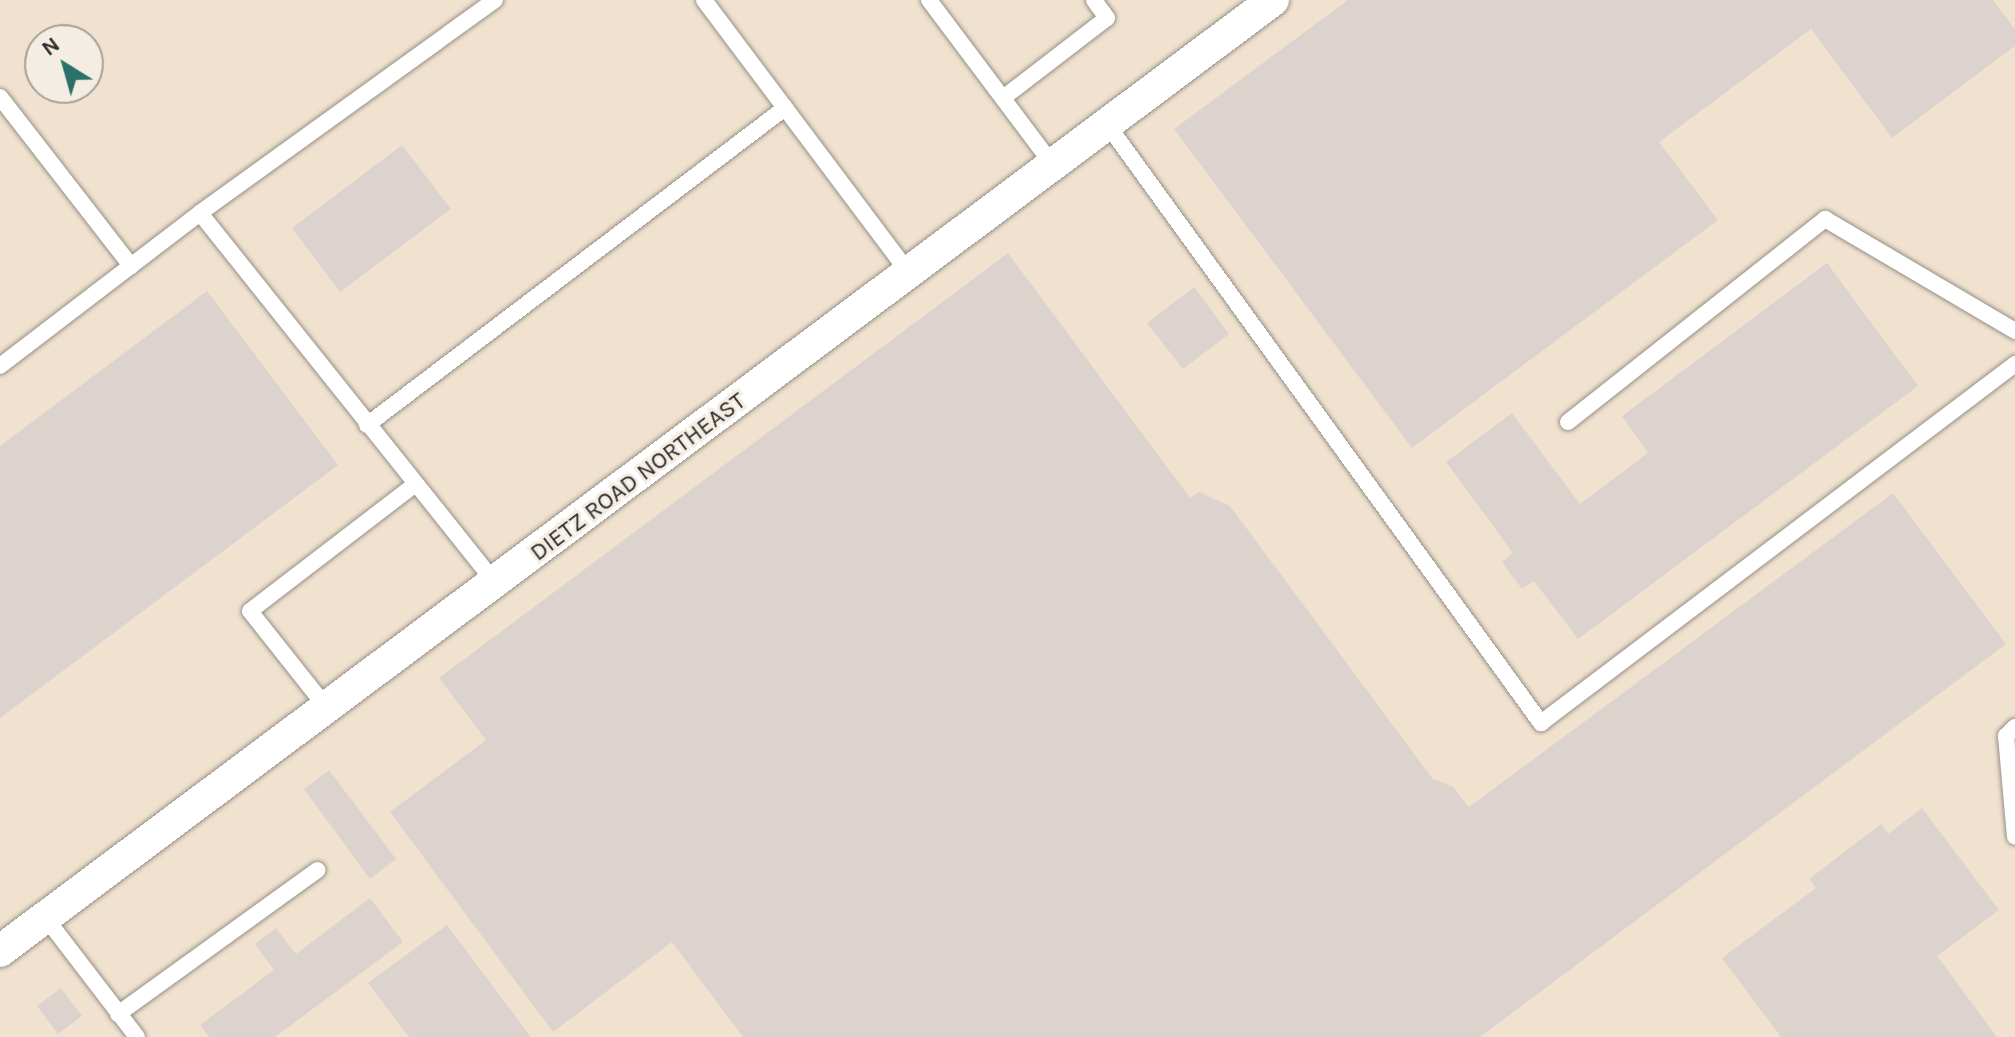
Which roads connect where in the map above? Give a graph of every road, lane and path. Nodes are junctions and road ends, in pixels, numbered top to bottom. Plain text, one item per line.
1 (495, 0) edge
2 (704, 0) edge
3 (929, 0) edge
4 (1094, 0) edge
5 (1273, 0) edge
6 (0, 97) edge
7 (1003, 98) junction
8 (785, 108) junction
9 (1107, 124) junction
10 (1053, 165) junction
11 (200, 213) junction
12 (131, 266) junction
13 (909, 273) junction
14 (2015, 331) edge
15 (2015, 364) edge
16 (0, 366) edge
17 (1568, 422) dead end
18 (367, 425) junction
19 (414, 485) junction
20 (495, 583) junction
21 (326, 707) junction
22 (2015, 727) edge
23 (2015, 837) edge
24 (318, 870) dead end
25 (45, 917) junction
26 (0, 951) edge
27 (118, 1014) junction
28 (137, 1037) edge

1 - 11 lane
2 - 8 lane
3 - 7 lane
4 - 7 lane
5 - 9 street, DIETZ ROAD NORTHEAST
6 - 12 lane
7 - 10 lane
8 - 13 lane
8 - 18 lane
9 - 10 street, DIETZ ROAD NORTHEAST
9 - 15 lane
10 - 13 street, DIETZ ROAD NORTHEAST
11 - 12 lane
11 - 18 lane
12 - 16 lane
13 - 20 street, DIETZ ROAD NORTHEAST
14 - 17 lane
18 - 19 lane
19 - 20 lane
19 - 21 lane
20 - 21 street, DIETZ ROAD NORTHEAST
21 - 25 street, DIETZ ROAD NORTHEAST
22 - 23 lane
24 - 27 lane
25 - 26 street, DIETZ ROAD NORTHEAST
25 - 27 lane
27 - 28 lane

